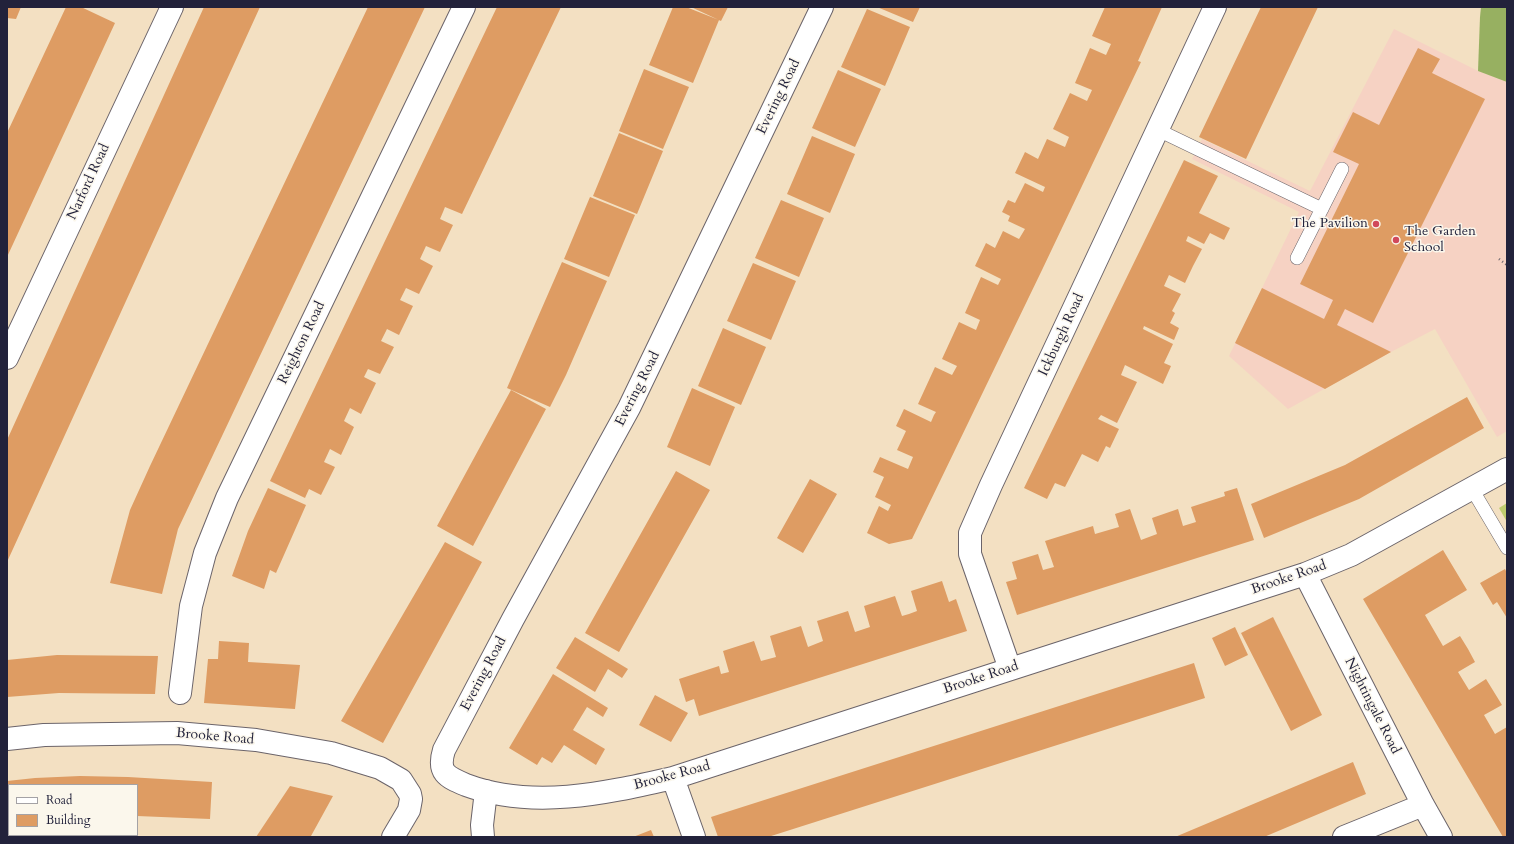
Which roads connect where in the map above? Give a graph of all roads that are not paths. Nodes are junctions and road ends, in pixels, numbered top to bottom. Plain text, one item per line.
1 (172, 7) edge
2 (464, 7) edge
3 (822, 7) edge
4 (1215, 7) edge
5 (1158, 130) junction
6 (1342, 169) dead end
7 (1322, 209) junction
8 (1297, 258) dead end
9 (7, 358) edge
10 (1507, 469) edge
11 (1472, 489) junction
12 (1507, 548) edge
13 (1305, 574) junction
14 (1010, 669) junction
15 (180, 693) dead end
16 (7, 739) edge
17 (441, 764) joint
18 (673, 778) junction
19 (486, 791) junction
20 (1422, 805) junction
21 (393, 837) edge
22 (483, 837) edge
23 (694, 837) edge
24 (1344, 837) edge
25 (1441, 837) edge

1 - 9 street, Narford Road
2 - 15 street, Reighton Road
3 - 17 street, Evering Road
4 - 5 street, Ickburgh Road
5 - 7 lane
5 - 14 street, Ickburgh Road
6 - 7 lane
7 - 8 lane
10 - 11 street, Brooke Road
11 - 12 lane
11 - 13 street, Brooke Road
13 - 14 street, Brooke Road
13 - 20 street, Nightingale Road
14 - 18 street, Brooke Road
16 - 21 street, Brooke Road
17 - 19 street, Brooke Road
18 - 19 street, Brooke Road
18 - 23 street
19 - 22 street
20 - 24 street
20 - 25 street, Nightingale Road

